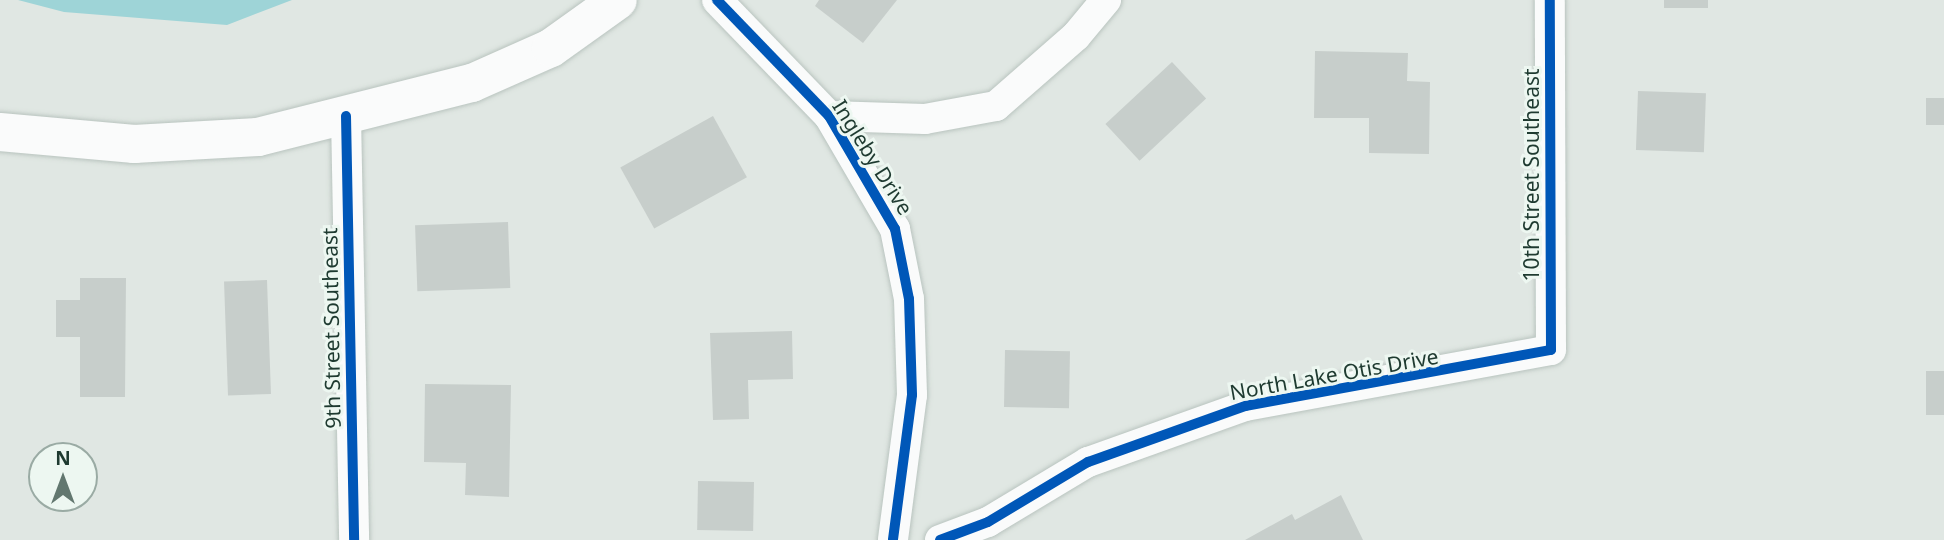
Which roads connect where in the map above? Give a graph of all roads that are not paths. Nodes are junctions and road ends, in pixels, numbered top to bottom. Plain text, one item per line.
1 (618, 0) edge
2 (717, 0) edge
3 (1106, 0) edge
4 (1550, 0) edge
5 (346, 116) junction
6 (829, 116) junction
7 (0, 132) edge
8 (1551, 351) joint
9 (354, 540) edge
10 (892, 540) edge
11 (940, 540) edge

1 - 5 main road
2 - 6 street, Ingleby Drive
3 - 6 street
4 - 8 street, 10th Street Southeast
5 - 7 main road
5 - 9 street, 9th Street Southeast
6 - 10 street, Ingleby Drive
8 - 11 street, North Lake Otis Drive

